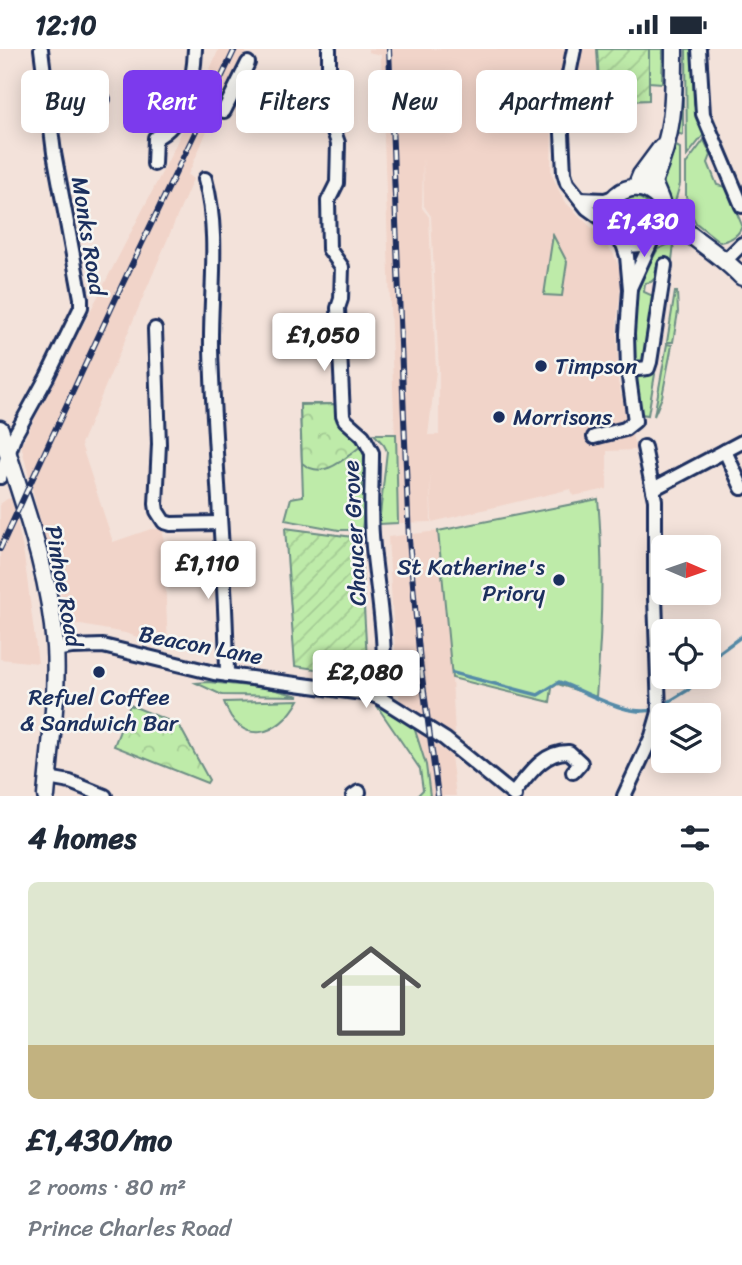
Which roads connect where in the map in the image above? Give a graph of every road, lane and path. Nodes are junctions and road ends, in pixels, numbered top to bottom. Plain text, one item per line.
1 (41, 49) edge
2 (195, 49) edge
3 (328, 49) edge
4 (574, 49) edge
5 (674, 49) edge
6 (699, 49) edge
7 (248, 63) dead end
8 (44, 70) edge
9 (224, 111) dead end
10 (52, 133) edge
11 (665, 145) junction
12 (154, 164) dead end
13 (205, 179) dead end
14 (636, 187) junction
15 (614, 197) junction
16 (580, 199) junction
17 (661, 205) junction
18 (742, 206) edge
19 (608, 223) junction
20 (690, 235) junction
21 (653, 238) junction
22 (622, 241) junction
23 (742, 244) edge
24 (726, 260) junction
25 (665, 265) dead end
26 (742, 277) edge
27 (630, 289) junction
28 (155, 329) dead end
29 (628, 370) junction
30 (0, 429) edge
31 (594, 437) dead end
32 (742, 442) edge
33 (644, 447) dead end
34 (725, 451) junction
35 (9, 457) junction
36 (0, 477) edge
37 (742, 488) edge
38 (653, 489) junction
39 (220, 523) junction
40 (55, 650) junction
41 (227, 675) junction
42 (380, 698) junction
43 (573, 772) dead end
44 (48, 778) junction
45 (514, 795) edge
46 (46, 796) edge
47 (105, 796) edge
48 (624, 796) edge

1 - 8 street, Monks Road
2 - 12 street
3 - 42 street, Chaucer Grove
4 - 16 street
5 - 11 street
6 - 18 street
7 - 9 street
10 - 35 street, Monks Road
11 - 14 street
11 - 17 street
13 - 39 street
14 - 15 street
14 - 17 street
15 - 16 street
15 - 19 street
16 - 19 street
17 - 20 street
17 - 21 street
19 - 22 street
20 - 21 street
20 - 24 street
21 - 22 street
21 - 27 street
22 - 27 street
23 - 24 street
24 - 26 street
25 - 29 street
27 - 29 street
28 - 39 street
29 - 31 street
30 - 35 street, Pinhoe Road
32 - 34 street
33 - 38 street
34 - 37 street
34 - 38 street
35 - 36 street, Monks Road
35 - 40 street, Pinhoe Road
38 - 48 street
39 - 41 street
40 - 41 street, Beacon Lane
40 - 44 street, Pinhoe Road
41 - 42 street, Beacon Lane
42 - 45 street, Beacon Lane
43 - 45 street
44 - 46 street, Pinhoe Road
44 - 47 street

